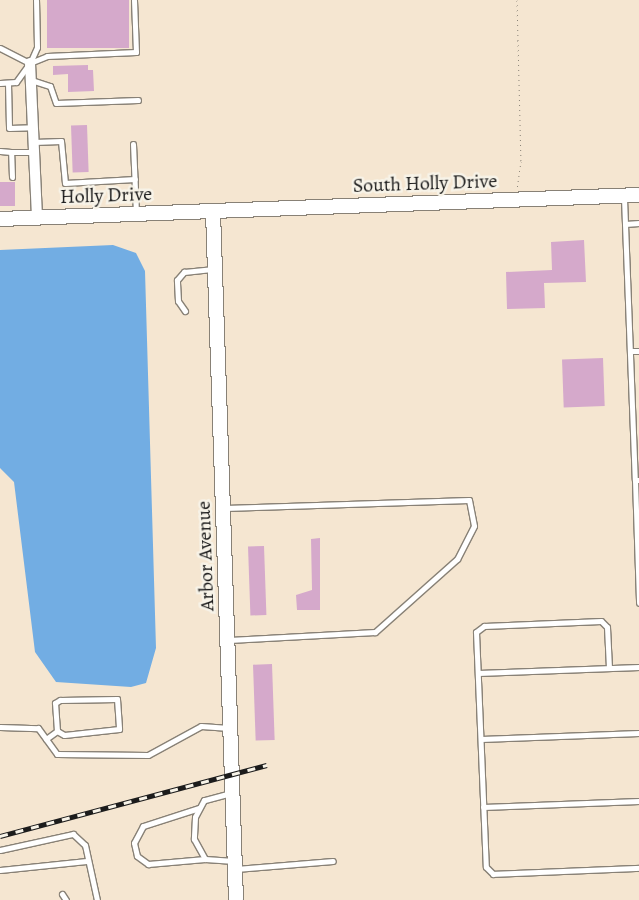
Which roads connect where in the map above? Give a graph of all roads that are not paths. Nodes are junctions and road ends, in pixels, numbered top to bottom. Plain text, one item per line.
1 (36, 0) edge
2 (134, 0) edge
3 (0, 48) edge
4 (30, 63) junction
5 (31, 80) junction
6 (0, 83) edge
7 (8, 83) junction
8 (138, 100) dead end
9 (33, 127) junction
10 (133, 144) dead end
11 (34, 147) junction
12 (0, 151) edge
13 (11, 152) junction
14 (12, 177) dead end
15 (134, 179) junction
16 (624, 195) junction
17 (639, 195) edge
18 (213, 211) junction
19 (136, 214) junction
20 (37, 218) junction
21 (0, 219) edge
22 (639, 223) edge
23 (625, 224) junction
24 (215, 268) junction
25 (185, 311) dead end
26 (639, 350) edge
27 (630, 351) junction
28 (637, 480) edge
29 (224, 508) junction
30 (639, 603) edge
31 (228, 640) junction
32 (639, 667) edge
33 (609, 668) junction
34 (478, 673) junction
35 (0, 727) edge
36 (232, 728) junction
37 (57, 731) junction
38 (639, 733) edge
39 (46, 739) junction
40 (480, 739) junction
41 (234, 792) junction
42 (639, 801) edge
43 (483, 807) junction
44 (199, 808) junction
45 (0, 850) edge
46 (205, 859) junction
47 (88, 861) junction
48 (332, 861) dead end
49 (236, 865) junction
50 (639, 868) edge
51 (0, 870) edge
52 (62, 894) dead end
53 (66, 900) edge
54 (97, 900) edge
55 (236, 900) edge

1 - 4 lane
2 - 4 lane
3 - 4 lane
4 - 5 street
4 - 7 lane
5 - 8 lane
5 - 9 street
6 - 7 lane
7 - 9 lane
9 - 11 street
10 - 15 lane
11 - 13 lane
11 - 15 lane
11 - 20 street
12 - 13 lane
13 - 14 lane
15 - 19 lane
16 - 17 street, South Holly Drive
16 - 18 street, South Holly Drive
16 - 23 lane
18 - 19 street, Holly Drive
18 - 24 street, Arbor Avenue
19 - 20 street, Holly Drive
20 - 21 street, Holly Drive
22 - 23 lane
23 - 27 lane
24 - 25 lane
24 - 29 street, Arbor Avenue
26 - 27 lane
27 - 28 lane
28 - 30 lane
29 - 31 street, Arbor Avenue
29 - 31 lane
31 - 36 street, Arbor Avenue
32 - 33 lane
33 - 34 lane
33 - 34 lane
34 - 40 lane
35 - 39 lane
36 - 39 lane
36 - 41 street, Arbor Avenue
37 - 37 lane
37 - 39 lane
38 - 40 lane
40 - 43 lane
41 - 44 lane
41 - 49 street, Arbor Avenue
42 - 43 lane
43 - 50 lane
44 - 46 lane
44 - 46 lane
45 - 47 lane
46 - 49 lane
47 - 51 lane
47 - 54 lane
48 - 49 lane
49 - 55 street, Arbor Avenue
52 - 53 lane

